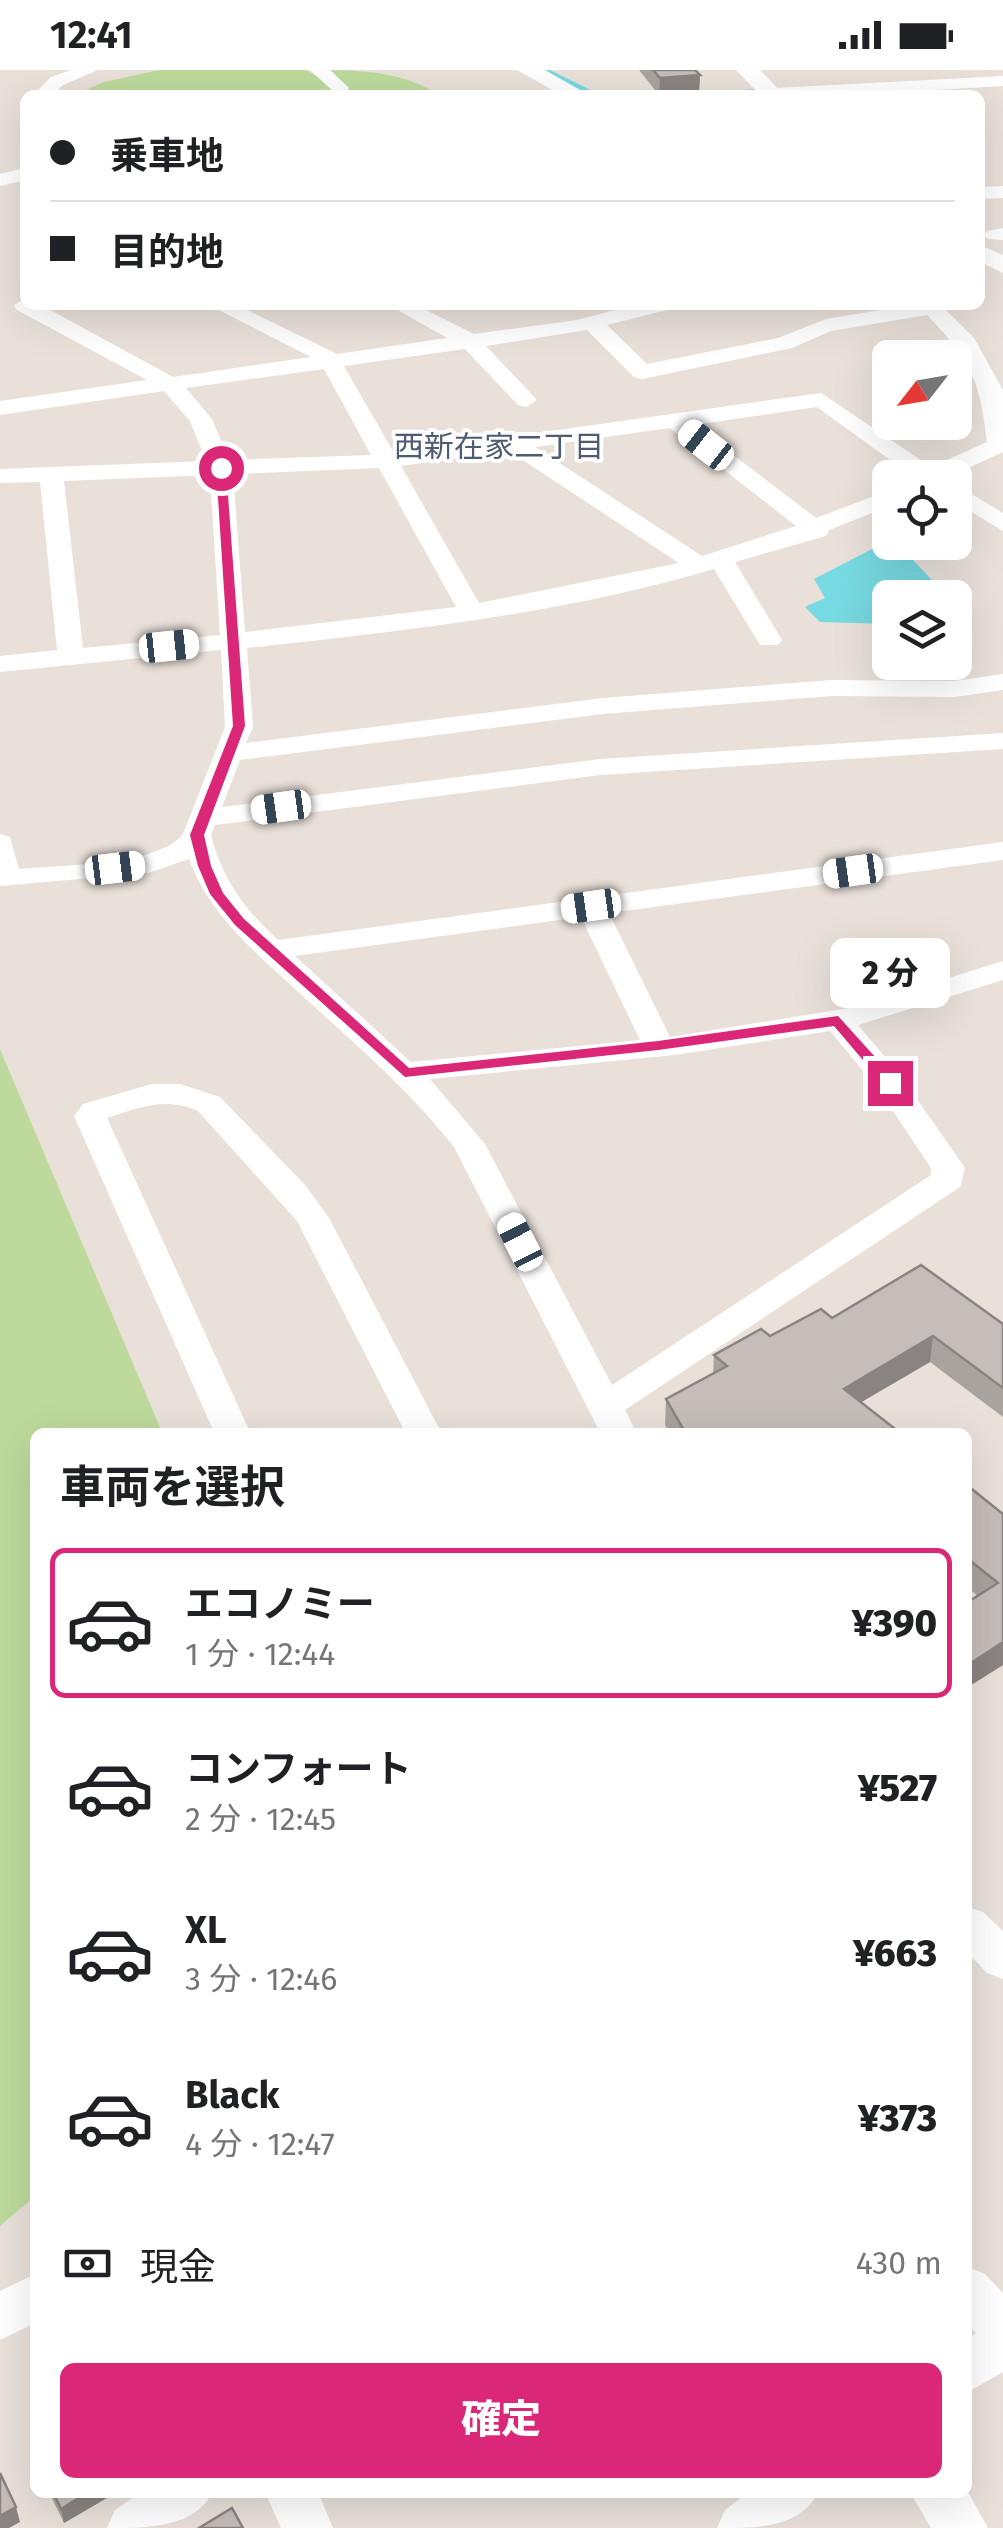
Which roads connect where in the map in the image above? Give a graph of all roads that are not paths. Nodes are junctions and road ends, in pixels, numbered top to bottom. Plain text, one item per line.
1 (89, 70) edge
2 (319, 70) edge
3 (528, 70) edge
4 (821, 70) edge
5 (921, 76) edge
6 (990, 81) edge
7 (738, 82) edge
8 (833, 88) junction
9 (47, 90) edge
10 (333, 90) edge
11 (568, 90) edge
12 (766, 90) edge
13 (815, 90) edge
14 (845, 90) edge
15 (1003, 96) edge
16 (992, 238) edge
17 (1003, 267) edge
18 (0, 290) edge
19 (20, 306) edge
20 (230, 310) edge
21 (410, 310) edge
22 (582, 310) edge
23 (641, 310) edge
24 (909, 310) edge
25 (935, 310) edge
26 (26, 311) edge
27 (599, 322) junction
28 (470, 341) junction
29 (330, 361) junction
30 (170, 384) junction
31 (526, 400) dead end
32 (6, 403) edge
33 (676, 421) junction
34 (513, 444) junction
35 (1001, 444) edge
36 (905, 460) edge
37 (966, 460) edge
38 (387, 462) junction
39 (221, 468) junction
40 (51, 474) junction
41 (0, 476) edge
42 (972, 503) edge
43 (872, 505) edge
44 (1003, 524) edge
45 (817, 531) junction
46 (710, 562) junction
47 (472, 613) junction
48 (235, 639) junction
49 (768, 640) dead end
50 (71, 657) junction
51 (0, 664) edge
52 (1003, 682) edge
53 (1003, 741) edge
54 (232, 754) junction
55 (200, 826) junction
56 (0, 843) edge
57 (1003, 850) edge
58 (591, 906) junction
59 (273, 950) junction
60 (1003, 970) edge
61 (838, 1021) junction
62 (658, 1046) junction
63 (405, 1072) junction
64 (611, 1420) edge
65 (230, 1428) edge
66 (421, 1428) edge
67 (972, 1930) edge
68 (1003, 1960) edge
69 (972, 2294) edge
70 (30, 2301) edge
71 (0, 2318) edge
72 (1003, 2326) edge
73 (1003, 2342) edge
74 (972, 2365) edge
75 (178, 2498) edge
76 (294, 2498) edge
77 (785, 2498) edge
78 (940, 2498) edge
79 (133, 2528) edge
80 (307, 2528) edge
81 (744, 2528) edge
82 (962, 2528) edge

1 - 9 street
2 - 10 street
3 - 11 street
4 - 8 street
5 - 6 street
5 - 8 street
6 - 14 street
6 - 15 street
7 - 12 street
8 - 13 street
16 - 17 street
18 - 19 street
20 - 29 street
21 - 28 street
22 - 27 street
23 - 27 street
24 - 27 street
25 - 35 street
26 - 30 street
27 - 28 street
28 - 29 street
28 - 31 street
29 - 30 street
29 - 38 street
30 - 32 street
30 - 39 street
33 - 34 street
33 - 36 street
33 - 45 street
34 - 38 street
34 - 46 street
35 - 37 street
38 - 39 street
38 - 47 street
39 - 40 street
39 - 48 street
40 - 41 street
40 - 50 street
42 - 44 street
43 - 45 street
45 - 46 street
46 - 47 street
46 - 49 street
47 - 48 street
48 - 50 street
48 - 54 street
50 - 51 street
52 - 54 street
53 - 55 street
54 - 55 street
55 - 56 street
55 - 59 street
57 - 58 street
58 - 59 street
58 - 62 street
59 - 63 street
60 - 61 street
61 - 62 street
61 - 64 street
62 - 63 street
63 - 64 street
65 - 66 street
67 - 68 street
69 - 72 street
70 - 71 street
73 - 74 street
75 - 79 street
76 - 80 street
77 - 81 street
78 - 82 street

